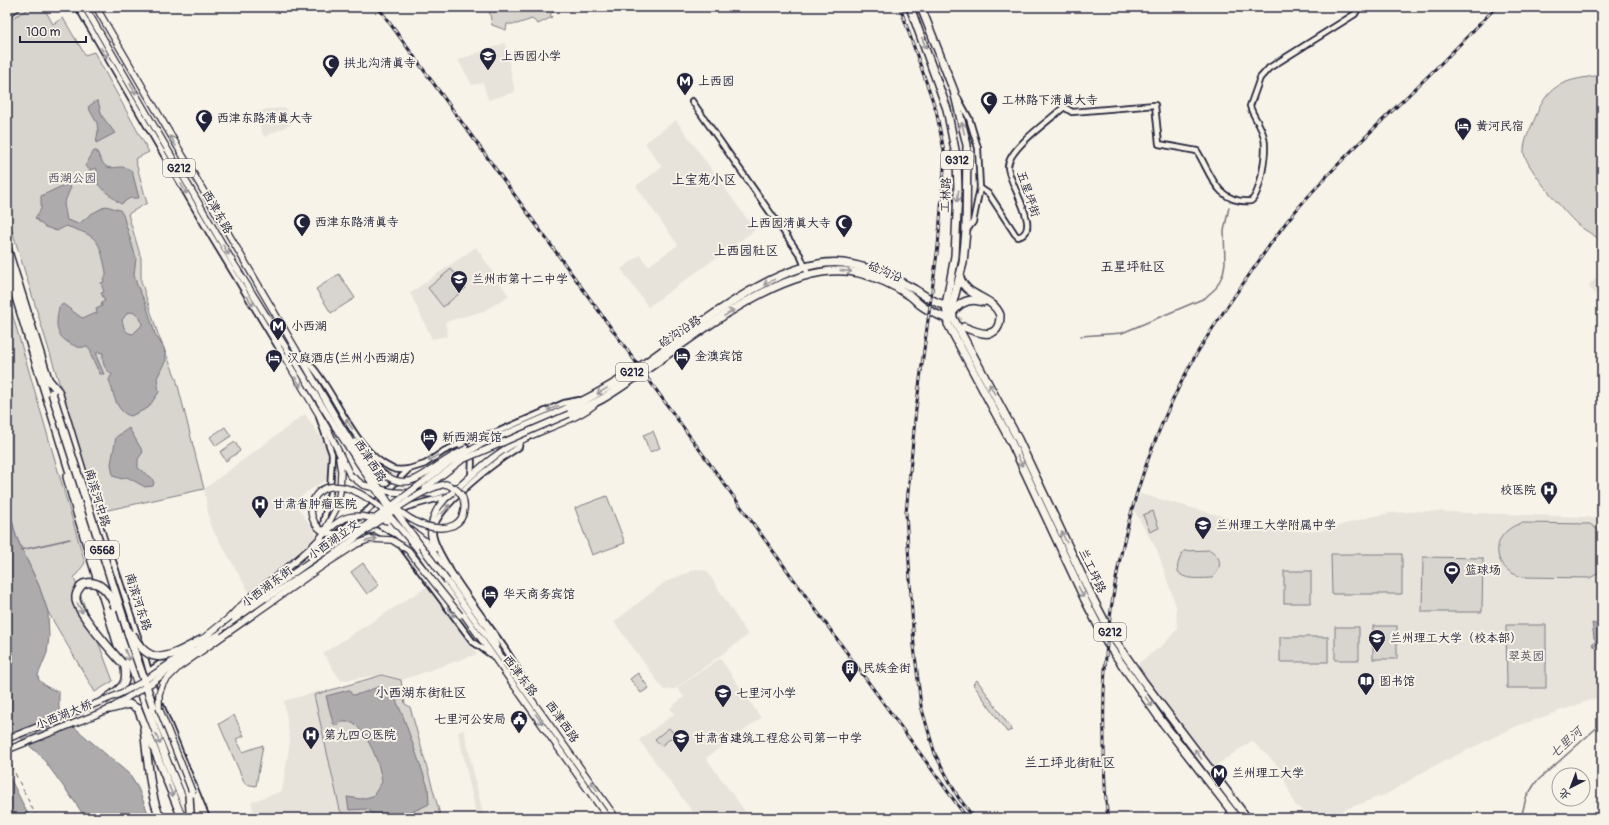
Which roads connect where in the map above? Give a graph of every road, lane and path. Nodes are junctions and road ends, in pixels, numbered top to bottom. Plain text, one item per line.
1 (18, 7) edge
2 (78, 7) edge
3 (85, 7) edge
4 (96, 7) edge
5 (910, 7) edge
6 (921, 7) edge
7 (1358, 7) edge
8 (7, 14) edge
9 (954, 91) junction
10 (692, 101) dead end
11 (980, 188) junction
12 (966, 231) junction
13 (7, 248) edge
14 (805, 267) junction
15 (7, 268) edge
16 (808, 274) junction
17 (888, 277) junction
18 (960, 278) junction
19 (909, 295) junction
20 (936, 303) junction
21 (946, 304) junction
22 (933, 312) junction
23 (952, 313) junction
24 (946, 319) junction
25 (274, 329) junction
26 (279, 348) junction
27 (297, 351) junction
28 (47, 378) junction
29 (319, 389) junction
30 (590, 398) junction
31 (602, 399) junction
32 (568, 411) junction
33 (318, 414) junction
34 (337, 424) junction
35 (520, 440) junction
36 (456, 445) junction
37 (480, 445) junction
38 (337, 449) junction
39 (66, 457) junction
40 (409, 469) junction
41 (471, 475) junction
42 (462, 484) junction
43 (462, 492) junction
44 (412, 499) junction
45 (389, 503) junction
46 (98, 518) junction
47 (323, 526) junction
48 (365, 526) junction
49 (361, 532) junction
50 (322, 536) junction
51 (330, 538) junction
52 (345, 544) junction
53 (319, 547) junction
54 (416, 547) junction
55 (327, 556) junction
56 (437, 560) junction
57 (450, 569) junction
58 (462, 614) junction
59 (233, 628) junction
60 (206, 640) junction
61 (135, 653) junction
62 (490, 654) junction
63 (502, 657) junction
64 (192, 658) junction
65 (122, 663) junction
66 (149, 671) junction
67 (152, 684) junction
68 (531, 698) junction
69 (105, 700) junction
70 (110, 709) junction
71 (142, 715) junction
72 (7, 739) edge
73 (7, 750) edge
74 (191, 794) junction
75 (162, 818) edge
76 (182, 818) edge
77 (187, 818) edge
78 (191, 818) edge
79 (199, 818) edge
80 (205, 818) edge
81 (608, 818) edge
82 (616, 818) edge
83 (1237, 818) edge
84 (1247, 818) edge

1 - 8 main road
2 -> 26 street, 西津东路
3 -> 25 main road, 西津东路 / G212
27 -> 4 main road, 西津东路 / G212
5 -> 21 highway, 工林路 / G312
6 - 9 highway, 工林路 / G312
7 - 11 street, 五星坪街
9 - 11 street
12 -> 9 highway, 工林路 / G312
10 - 14 street
11 - 12 street
12 - 18 highway, 工林路 / G312
13 - 28 highway, 南滨河中路 / G568
14 - 16 street
14 - 17 highway, 硷沟沿 / G212
14 -> 30 highway, 硷沟沿路 / G212
15 - 39 highway, 南滨河中路 / G568
16 -> 19 highway, 硷沟沿 / G212
31 -> 16 highway, 硷沟沿路 / G212
17 - 19 highway
17 - 20 highway, 硷沟沿 / G212
18 - 23 highway, 工林路 / G312
18 - 23 highway
19 - 22 highway, 硷沟沿 / G212
20 - 21 highway, 硷沟沿 / G212
20 - 22 highway
21 - 24 highway, 工林路 / G312
22 - 24 highway, 硷沟沿 / G212
84 -> 23 highway, 兰工坪路 / G212
24 -> 83 highway, 兰工坪路 / G212
25 - 26 main road
25 - 34 main road, 西津东路
26 -> 33 main road
27 - 29 main road, 西津东路 / G212
40 -> 27 street, 西津东路
28 - 46 highway
28 - 61 highway, 南滨河中路 / G568, bridge
29 - 34 main road, 西津东路
29 - 37 main road, bridge
30 - 32 highway, 硷沟沿路 / G212
30 -> 36 street
31 - 32 highway, 硷沟沿路 / G212
31 - 35 main road
32 - 37 main road, G212
32 - 44 main road, bridge
33 - 38 main road
33 - 47 street
34 - 45 main road, 西津西路, bridge
34 - 54 main road, 西津西路, bridge
35 - 41 main road
35 - 43 street
36 -> 40 street
36 - 41 street
37 - 48 main road, 小西湖立交, bridge
38 - 42 main road, bridge
38 - 50 main road, bridge
39 - 65 highway, bridge
39 -> 78 highway, 南滨河中路 / G568
40 - 51 street, 小西湖东街
41 - 42 main road
42 - 56 main road, bridge
43 - 49 street, 小西湖东街
57 -> 43 street
44 - 45 main road, bridge
44 - 60 main road, 小西湖立交, bridge
45 - 63 main road, 西津西路, bridge
46 - 60 highway, bridge
46 - 66 street, 南滨河东路
47 - 51 street
47 - 53 street
48 - 54 main road, bridge
48 - 60 main road, 小西湖立交, bridge
49 - 52 street, 小西湖东街
49 -> 62 street
50 - 56 main road, bridge
50 - 60 main road, bridge
51 - 52 street
51 - 53 street, 小西湖东街
52 - 55 street, 小西湖东街
53 - 55 street
53 - 66 street, 小西湖东街
54 - 58 main road
55 - 67 street, 小西湖东街
56 - 57 street
56 - 63 main road
57 - 68 street
59 -> 58 main road, bridge
58 - 62 main road, 西津东路
59 - 60 main road, bridge
59 - 64 main road, bridge
60 - 64 main road, bridge
60 - 69 main road, 小西湖大桥, bridge
60 - 70 main road, 小西湖大桥, bridge
61 -> 65 highway, bridge
61 - 74 highway, 南滨河中路 / G568, bridge
62 -> 81 main road, 西津东路
63 - 68 main road, 西津西路
64 - 74 main road, bridge
65 - 69 highway, bridge
66 - 67 street
67 - 80 street
82 -> 68 main road, 西津西路
69 - 72 main road, 小西湖大桥
70 - 71 highway
70 - 73 main road, 小西湖大桥
71 - 75 highway
71 -> 76 highway
74 - 77 highway, bridge
74 - 79 highway, 南滨河中路 / G568
74 - 80 main road

